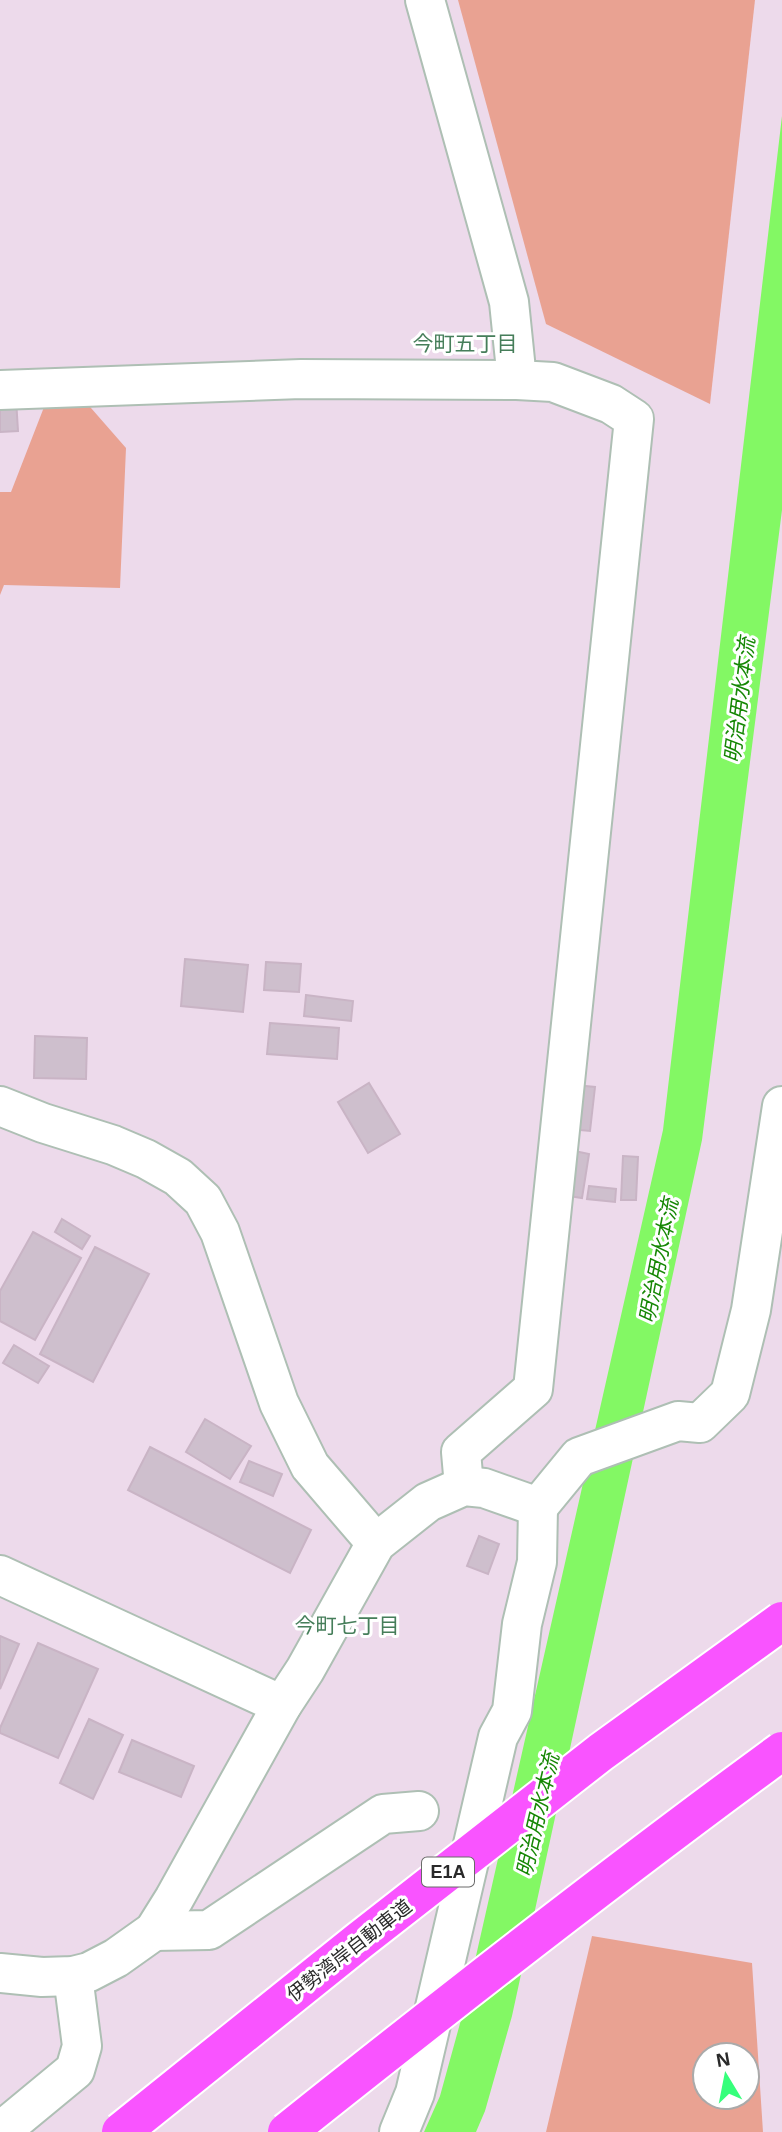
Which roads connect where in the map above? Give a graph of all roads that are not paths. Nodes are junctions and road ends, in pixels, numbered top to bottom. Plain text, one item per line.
1 (425, 0) edge
2 (517, 380) junction
3 (0, 390) edge
4 (0, 1106) edge
5 (782, 1106) edge
6 (464, 1486) junction
7 (538, 1507) junction
8 (376, 1543) junction
9 (0, 1575) edge
10 (782, 1621) edge
11 (282, 1705) junction
12 (782, 1751) edge
13 (419, 1811) dead end
14 (154, 1931) junction
15 (0, 1973) edge
16 (73, 1976) junction
17 (0, 2132) edge
18 (121, 2132) edge
19 (287, 2132) edge
20 (398, 2132) edge

1 - 2 street
2 - 3 street
2 - 6 street
4 - 8 street
5 - 7 street
6 - 7 street
6 - 8 street
7 - 20 street
8 - 11 street
9 - 11 street
10 - 18 highway, 伊勢湾岸自動車道 / E1A, bridge
11 - 14 street
12 - 19 highway, bridge
13 - 14 street
14 - 16 street
15 - 16 street
16 - 17 street

